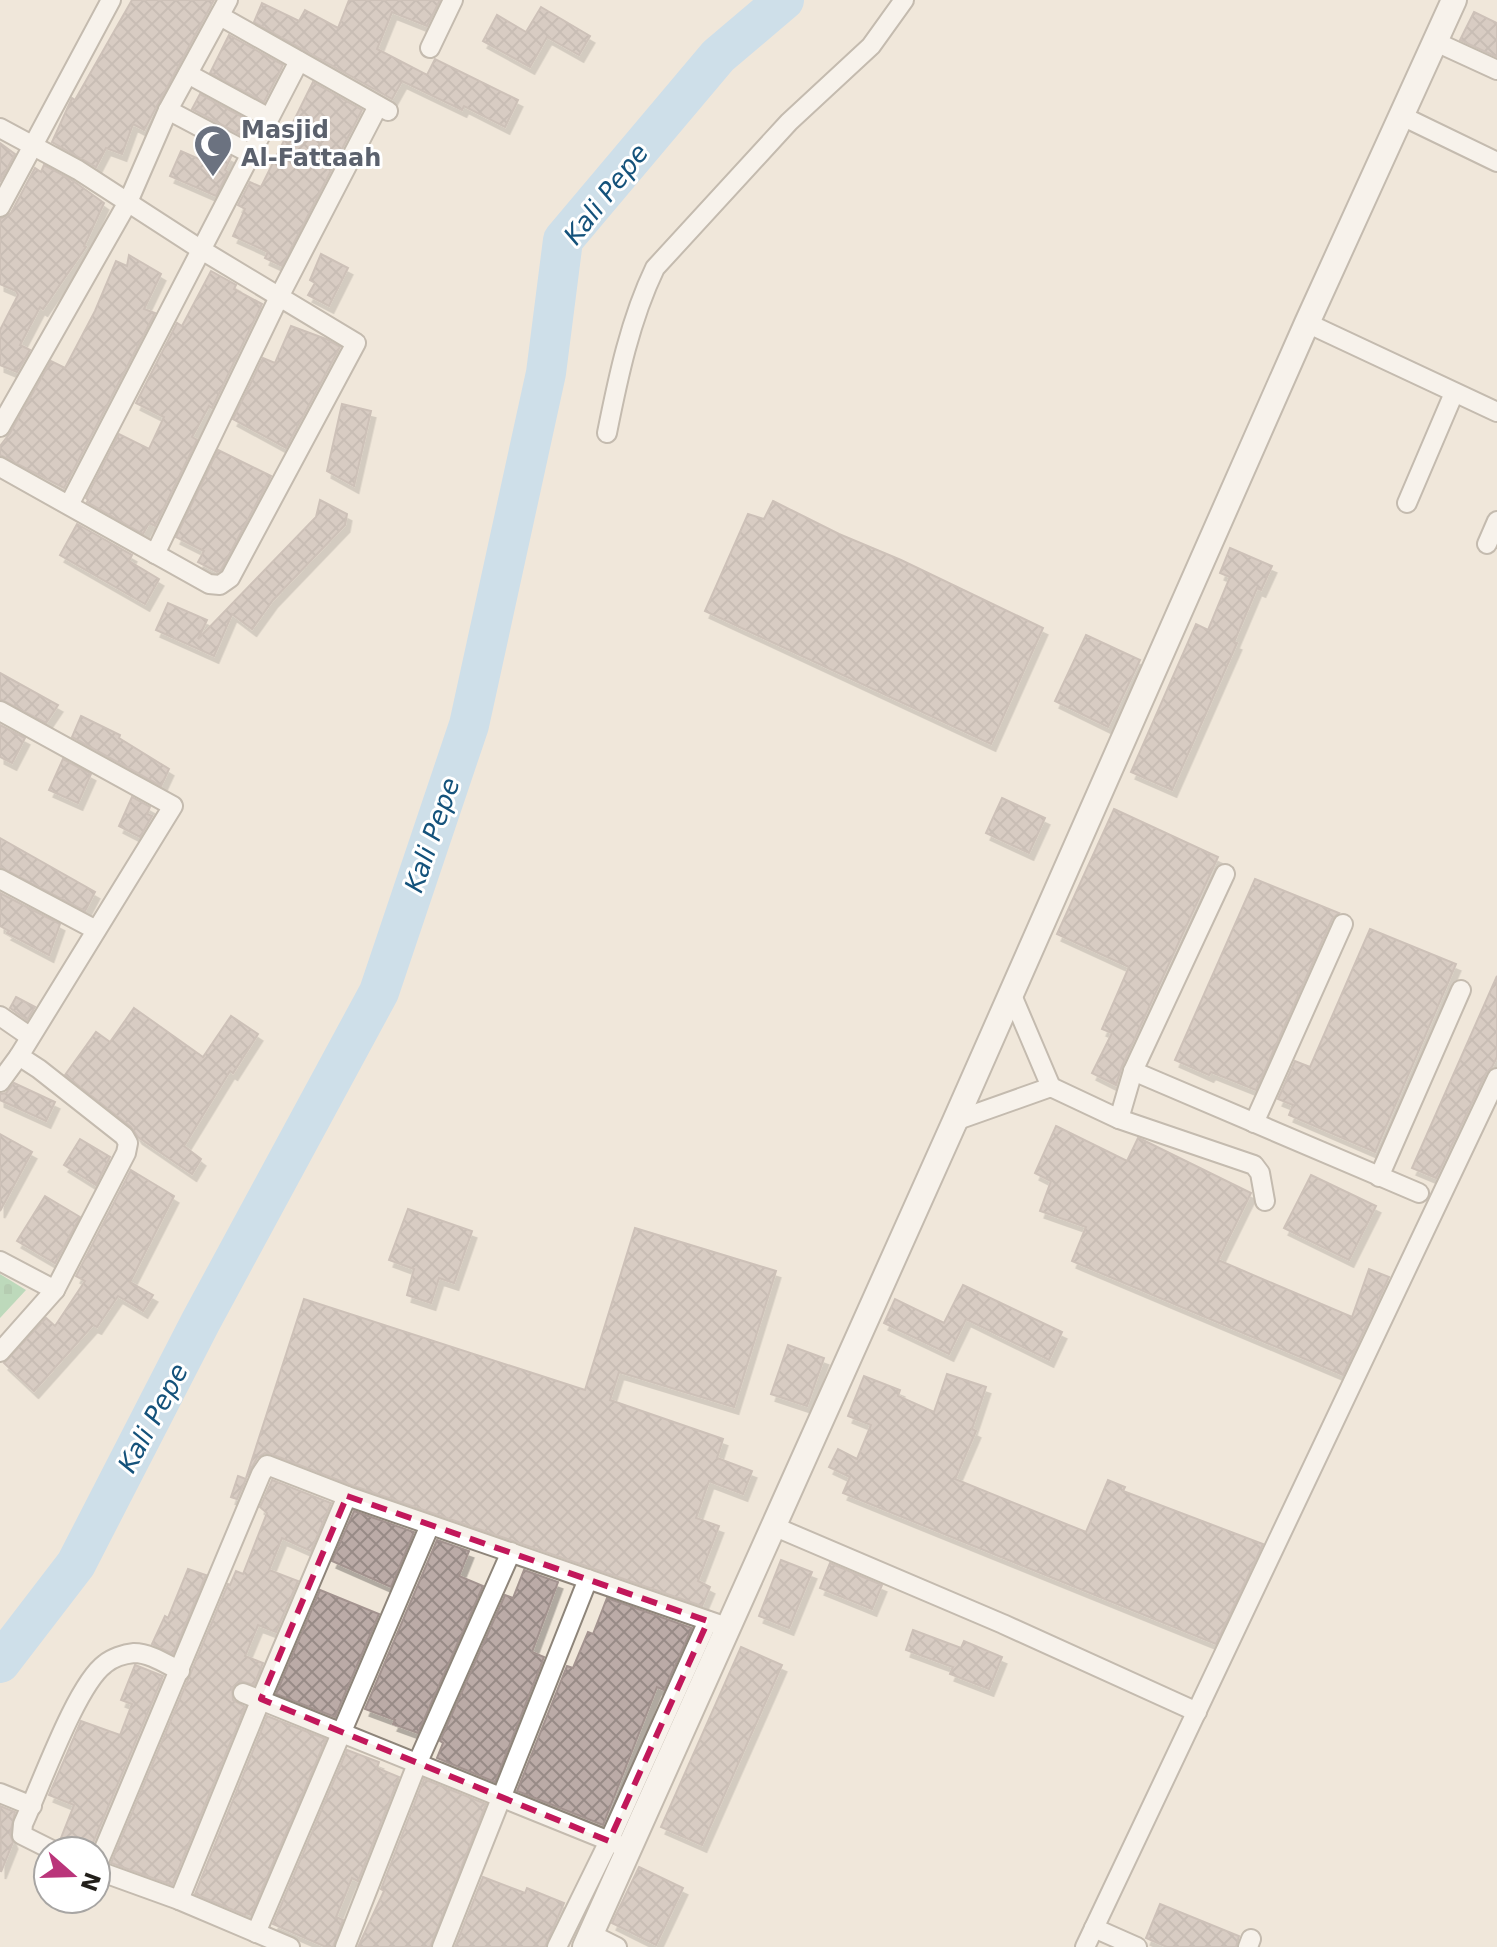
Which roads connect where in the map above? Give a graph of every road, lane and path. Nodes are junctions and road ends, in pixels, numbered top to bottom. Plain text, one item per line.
1 (111, 0) edge
2 (453, 0) edge
3 (904, 0) edge
4 (1454, 0) edge
5 (224, 8) edge
6 (1436, 42) junction
7 (430, 48) dead end
8 (299, 61) junction
9 (1497, 70) edge
10 (188, 74) junction
11 (168, 110) junction
12 (1402, 116) junction
13 (269, 118) junction
14 (0, 128) edge
15 (32, 146) junction
16 (251, 154) junction
17 (1497, 162) edge
18 (128, 202) junction
19 (0, 207) edge
20 (200, 249) junction
21 (280, 295) junction
22 (1307, 323) junction
23 (1454, 393) junction
24 (1497, 412) edge
25 (0, 427) edge
26 (607, 433) dead end
27 (0, 467) edge
28 (1407, 503) dead end
29 (69, 505) junction
30 (1497, 521) edge
31 (1487, 544) dead end
32 (155, 554) junction
33 (0, 711) edge
34 (1225, 874) dead end
35 (0, 879) edge
36 (1343, 924) dead end
37 (96, 930) junction
38 (1461, 990) dead end
39 (1011, 993) junction
40 (0, 1016) edge
41 (29, 1036) junction
42 (19, 1056) junction
43 (1133, 1071) junction
44 (1497, 1078) edge
45 (0, 1082) edge
46 (1051, 1087) junction
47 (1119, 1119) junction
48 (955, 1121) junction
49 (1254, 1123) junction
50 (1379, 1177) junction
51 (1419, 1193) dead end
52 (1265, 1201) dead end
53 (0, 1261) edge
54 (55, 1290) junction
55 (0, 1352) edge
56 (347, 1496) junction
57 (430, 1525) junction
58 (773, 1526) junction
59 (511, 1552) junction
60 (588, 1579) junction
61 (180, 1671) junction
62 (252, 1696) junction
63 (1197, 1712) junction
64 (340, 1731) junction
65 (417, 1764) junction
66 (0, 1793) edge
67 (501, 1798) junction
68 (32, 1806) junction
69 (110, 1835) edge
70 (32, 1840) edge
71 (619, 1845) junction
72 (112, 1875) edge
73 (179, 1900) junction
74 (1094, 1928) junction
75 (256, 1933) junction
76 (588, 1940) edge
77 (290, 1947) edge
78 (345, 1947) edge
79 (442, 1947) edge
80 (557, 1947) edge
81 (617, 1947) edge
82 (1085, 1947) edge
83 (1137, 1947) edge

1 - 15 street
2 - 7 street
3 - 26 street
4 - 6 main road
5 - 8 street
5 - 10 street
6 - 9 street
6 - 12 main road
8 - 13 street
8 - 21 street
10 - 11 street
10 - 13 street
11 - 16 street
11 - 18 street
12 - 17 street
12 - 22 main road
13 - 16 street
14 - 15 street
15 - 18 street
15 - 19 street
16 - 20 street
18 - 20 street
18 - 25 street
20 - 21 street
20 - 29 street
21 - 32 street
21 - 32 street
22 - 23 street
22 - 39 main road
23 - 24 street
23 - 28 street
27 - 29 street
29 - 32 street
30 - 31 street
33 - 37 street
34 - 43 street
35 - 37 street
36 - 49 street
37 - 41 street
38 - 50 street
39 - 46 street
39 - 48 main road
40 - 41 street
41 - 42 street
42 - 45 street
42 - 54 street
43 - 47 street
43 - 49 street
44 - 63 street
46 - 47 street
46 - 48 street
47 - 52 street
48 - 58 main road
49 - 50 street
50 - 51 street
53 - 54 street
54 - 55 street
56 - 57 street
56 - 61 street
56 - 62 street
57 - 59 street
57 - 64 street
58 - 63 street
58 - 71 main road
59 - 60 street
59 - 65 street
60 - 67 street
60 - 71 street
61 - 68 street
61 - 69 street
62 - 64 street
62 - 73 street
63 - 74 street
64 - 65 street
64 - 75 street
65 - 67 street
65 - 78 street
66 - 68 street
67 - 71 street
67 - 79 street
68 - 70 street
71 - 76 main road
71 - 80 street
72 - 73 street
73 - 75 street
74 - 82 street
74 - 83 street
75 - 77 street
76 - 81 street

